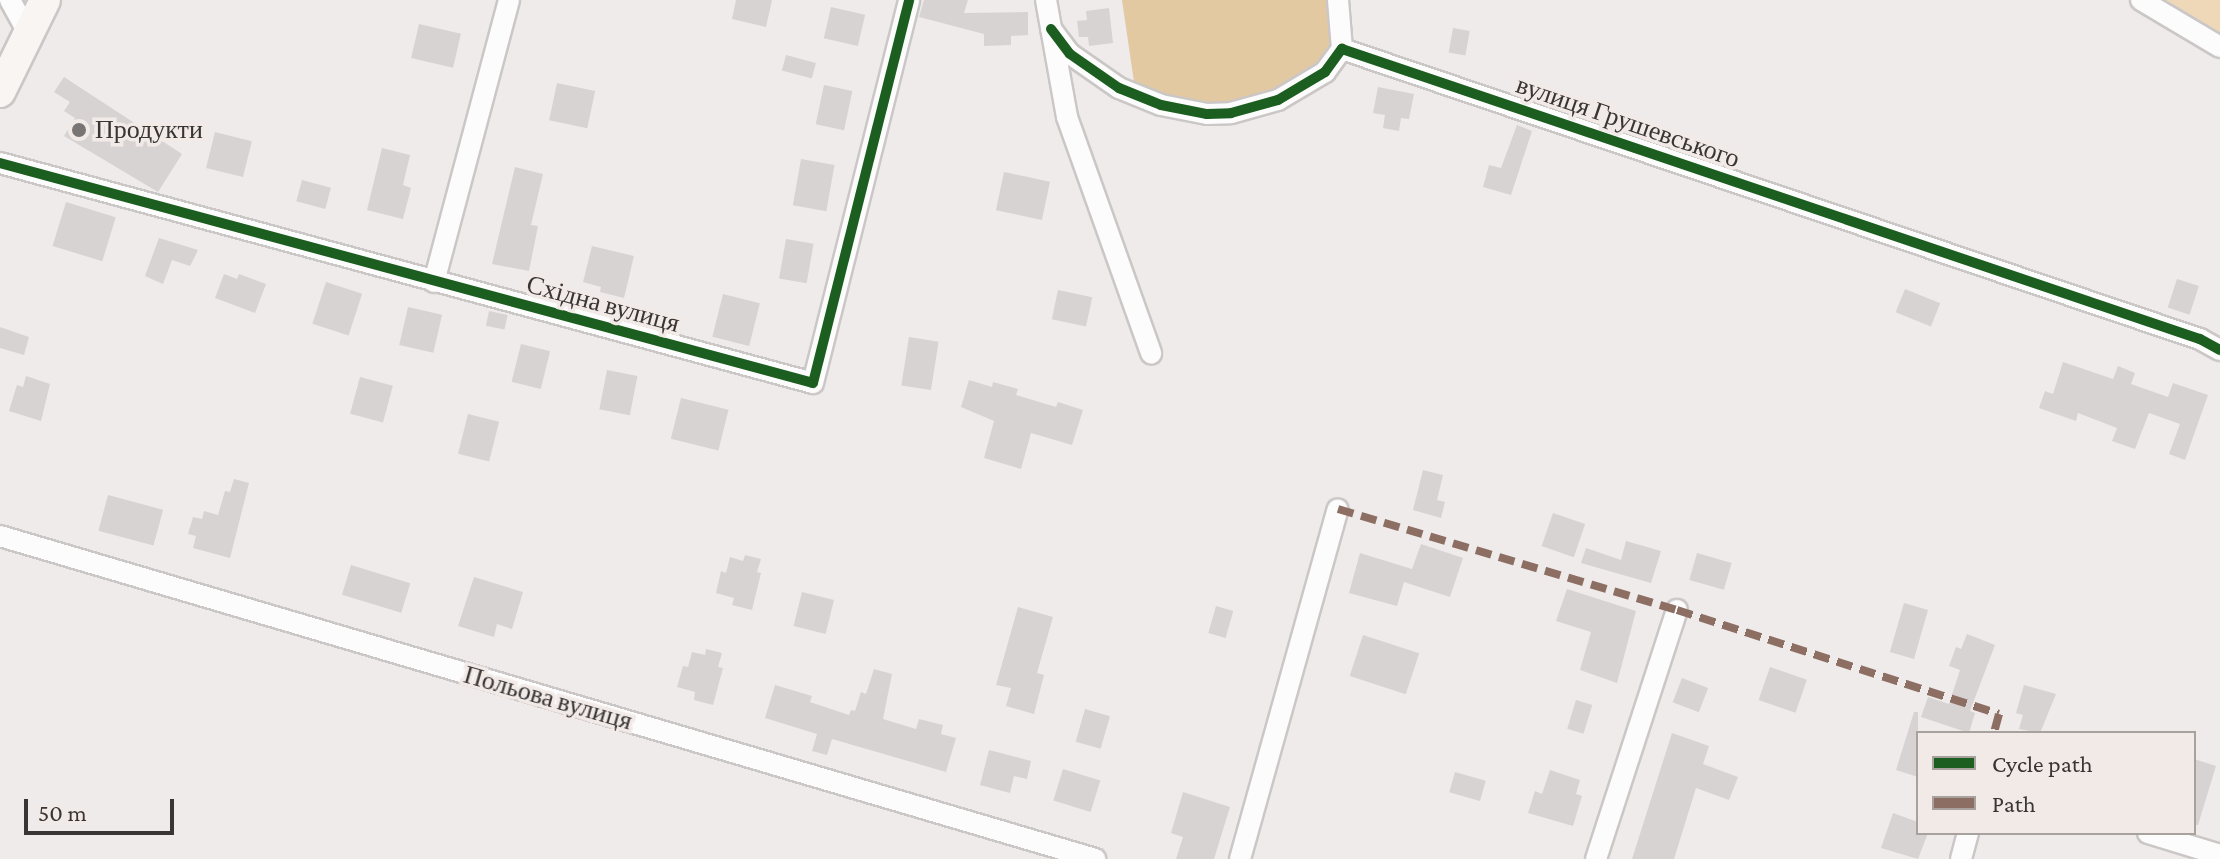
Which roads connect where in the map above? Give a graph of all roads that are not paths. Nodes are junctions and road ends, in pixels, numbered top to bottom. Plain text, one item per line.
1 (10, 0) edge
2 (45, 0) edge
3 (509, 0) edge
4 (909, 0) edge
5 (1046, 0) edge
6 (1338, 0) edge
7 (2141, 0) edge
8 (1051, 29) junction
9 (28, 32) junction
10 (2220, 47) edge
11 (1342, 49) junction
12 (0, 92) edge
13 (0, 163) edge
14 (434, 282) junction
15 (2220, 350) edge
16 (1151, 353) dead end
17 (1338, 509) dead end
18 (0, 536) edge
19 (1677, 610) dead end
20 (1967, 835) edge
21 (2155, 835) edge
22 (2220, 855) edge
23 (1095, 859) edge
24 (1240, 859) edge
25 (1596, 859) edge
26 (1961, 859) edge

1 - 9 street
2 - 9 main road
3 - 14 street
4 - 14 street, Східна вулиця
5 - 8 street
6 - 11 street
7 - 10 street
8 - 11 street
8 - 16 street
9 - 12 main road
11 - 15 street, вулиця Грушевського
13 - 14 street, Східна вулиця
17 - 24 street
18 - 23 street, Польова вулиця
19 - 25 street
20 - 26 street
21 - 22 street

